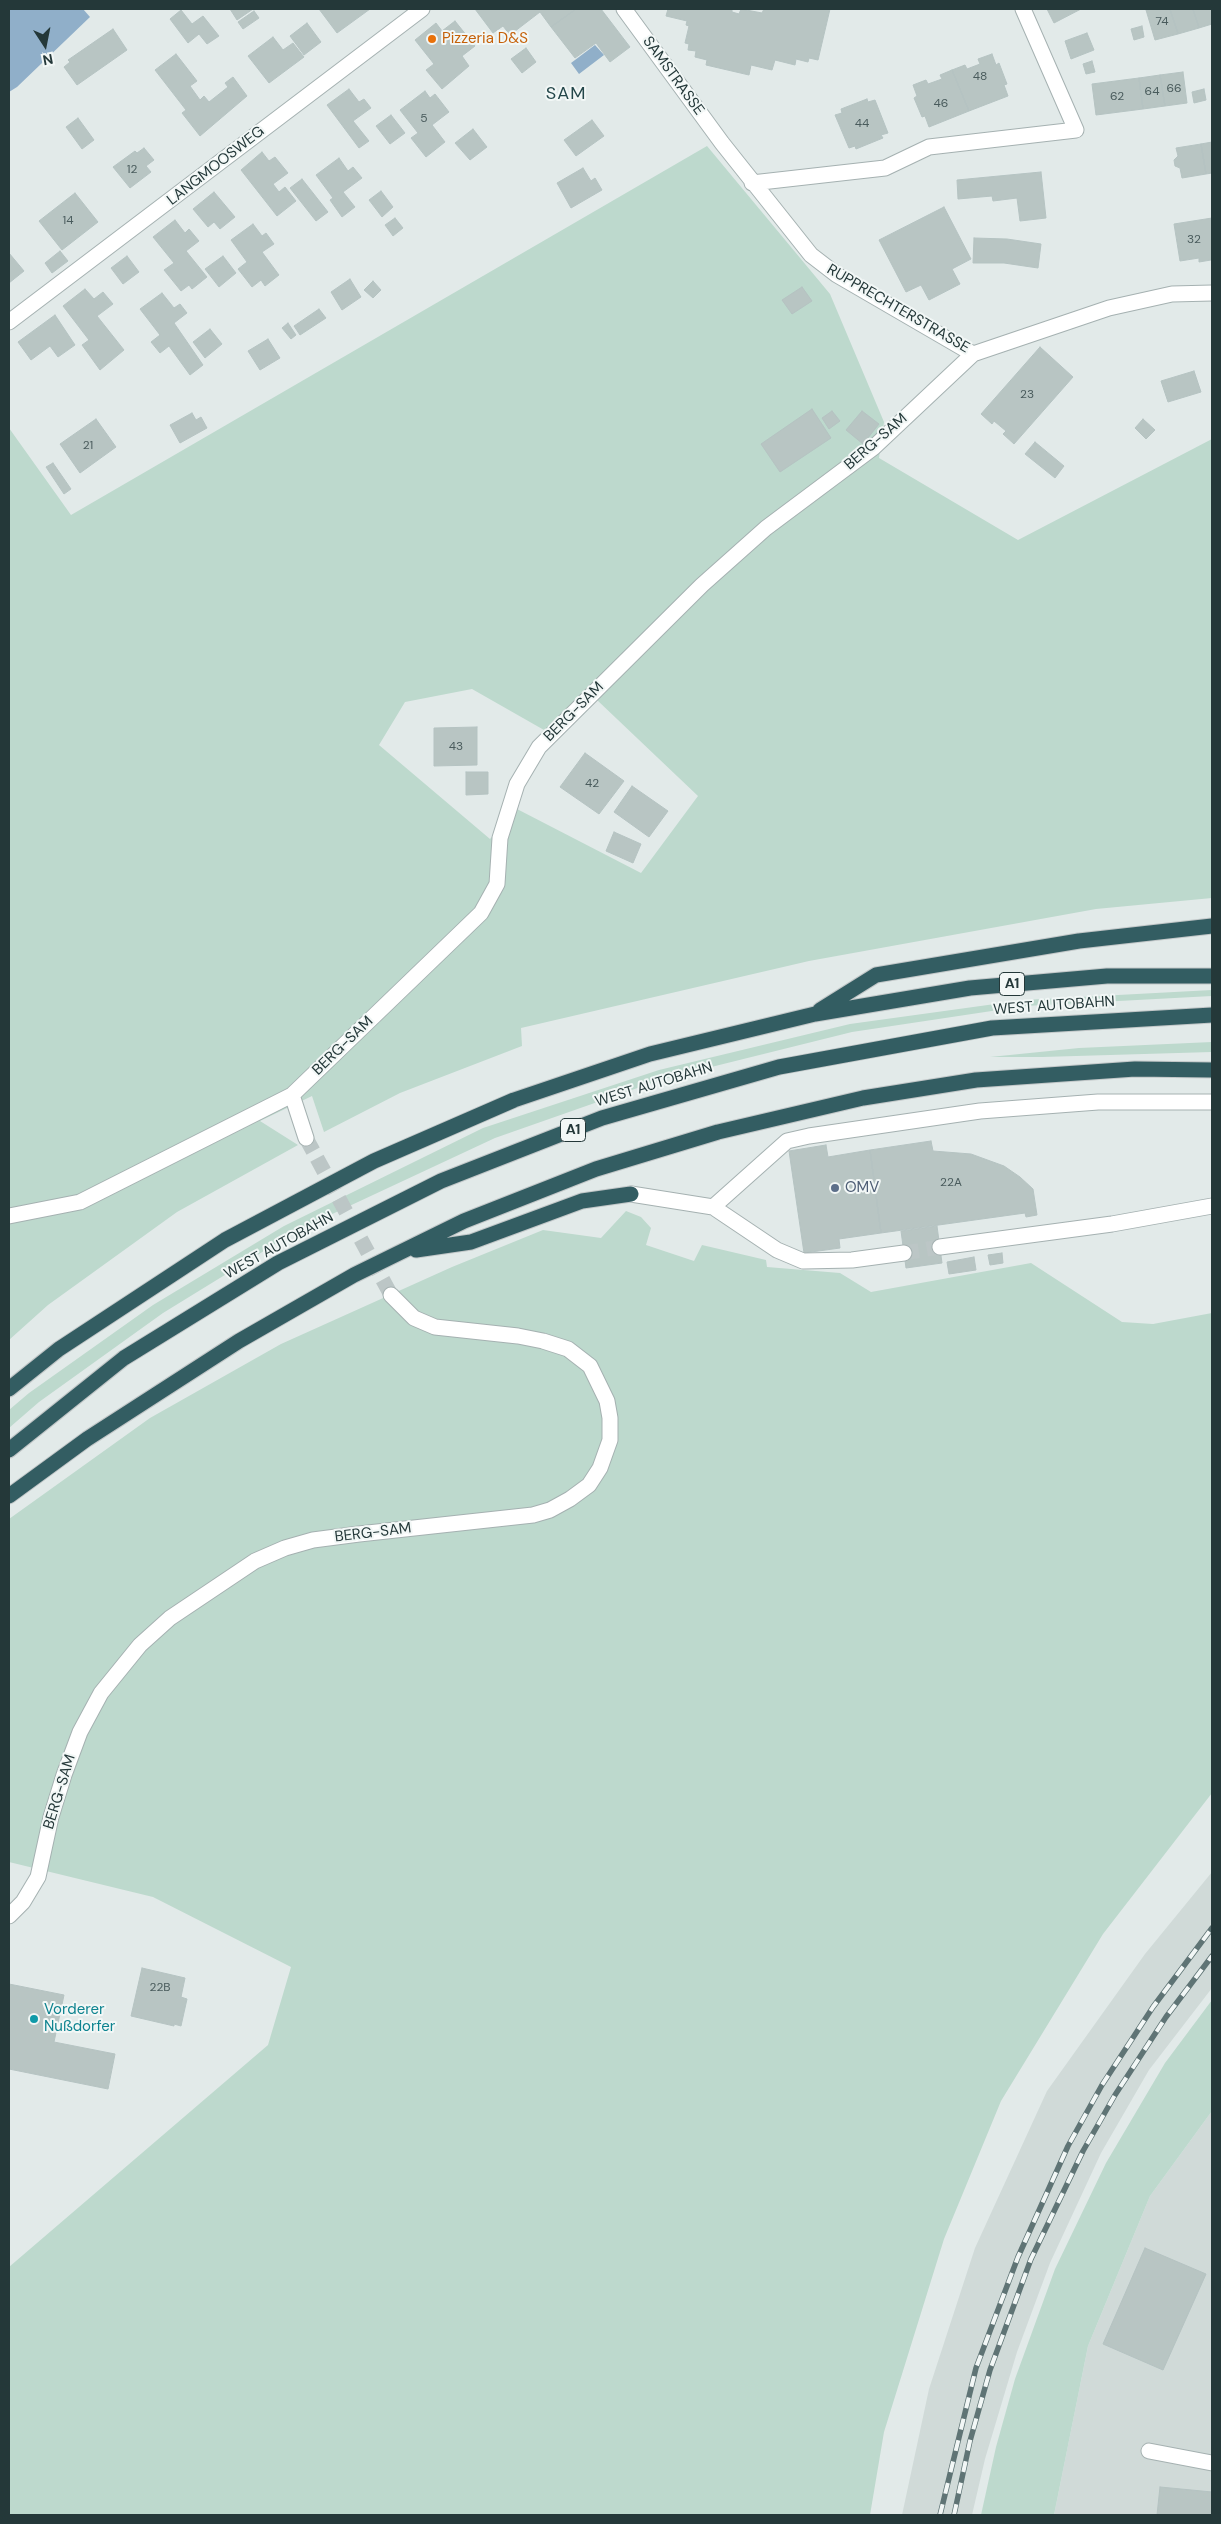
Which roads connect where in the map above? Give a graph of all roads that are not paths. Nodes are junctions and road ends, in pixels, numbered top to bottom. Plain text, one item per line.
1 (422, 9) edge
2 (624, 9) edge
3 (1023, 9) edge
4 (722, 143) joint
5 (752, 183) junction
6 (1212, 293) edge
7 (9, 322) edge
8 (973, 354) junction
9 (1212, 926) edge
10 (1212, 976) edge
11 (815, 1014) junction
12 (1212, 1015) edge
13 (1212, 1070) edge
14 (292, 1095) junction
15 (1212, 1102) edge
16 (306, 1138) tunnel mouth
17 (631, 1194) joint
18 (1212, 1206) edge
19 (712, 1207) junction
20 (9, 1216) edge
21 (940, 1247) tunnel mouth
22 (402, 1252) junction
23 (904, 1253) tunnel mouth
24 (391, 1295) tunnel mouth
25 (9, 1389) edge
26 (9, 1450) edge
27 (9, 1496) edge
28 (9, 1916) edge
29 (1149, 2451) dead end
30 (1212, 2463) edge

1 - 7 street, LANGMOOSWEG
2 - 4 street, SAMSTRASSE
3 - 5 street
4 - 5 street, RUPPRECHTERSTRASSE
5 - 8 street, RUPPRECHTERSTRASSE
6 - 8 street, RUPPRECHTERSTRASSE
8 - 14 street, BERG-SAM
9 - 11 highway
10 - 11 highway, WEST AUTOBAHN / A1
11 - 25 highway, WEST AUTOBAHN / A1
12 - 26 highway, WEST AUTOBAHN / A1
13 - 22 highway
14 - 16 street
14 - 20 street, BERG-SAM
15 - 19 street
17 - 19 street
17 - 22 highway
18 - 21 street
19 - 23 street
22 - 27 highway
24 - 28 street, BERG-SAM
29 - 30 street

